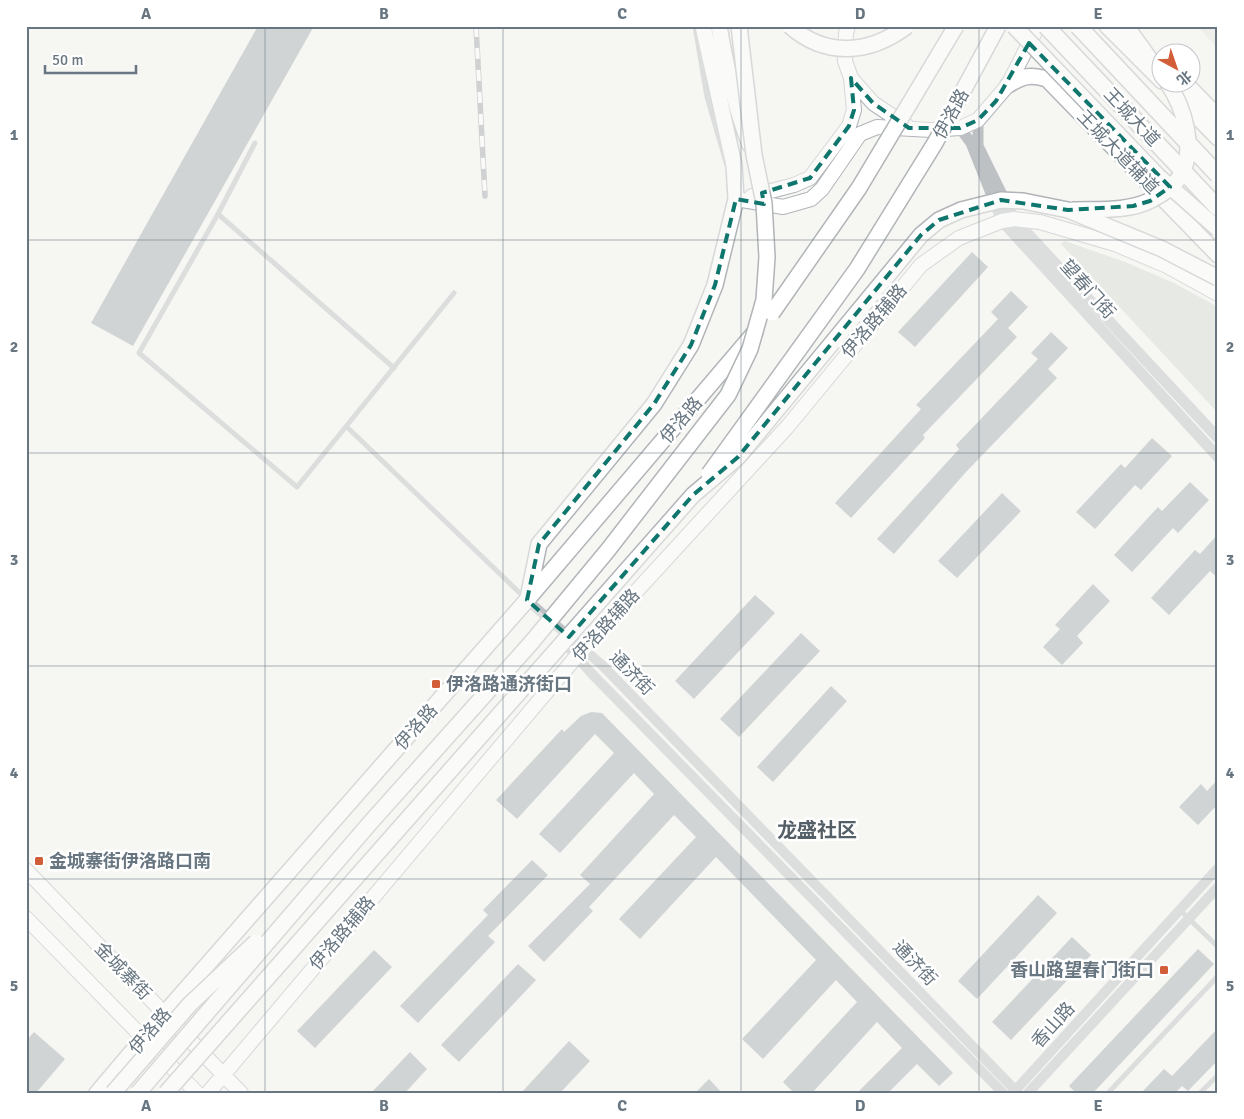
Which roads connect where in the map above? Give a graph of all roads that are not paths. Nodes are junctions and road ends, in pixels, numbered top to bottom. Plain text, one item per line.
1 (695, 26) edge
2 (704, 26) edge
3 (719, 26) edge
4 (739, 26) edge
5 (790, 26) edge
6 (848, 26) edge
7 (907, 26) edge
8 (956, 26) edge
9 (998, 26) edge
10 (1014, 26) edge
11 (1038, 26) edge
12 (1046, 26) edge
13 (1078, 26) edge
14 (1107, 26) edge
15 (1127, 26) edge
16 (1152, 50) edge
17 (1152, 61) edge
18 (1152, 72) edge
19 (851, 78) junction
20 (1008, 85) junction
21 (1172, 92) edge
22 (1173, 92) edge
23 (1194, 92) edge
24 (1218, 117) edge
25 (978, 120) junction
26 (909, 128) junction
27 (960, 128) junction
28 (1218, 138) edge
29 (255, 143) dead end
30 (754, 155) junction
31 (1218, 175) edge
32 (736, 199) junction
33 (1218, 208) edge
34 (1068, 210) junction
35 (218, 214) junction
36 (1008, 220) junction
37 (1218, 230) edge
38 (1218, 255) edge
39 (1218, 278) edge
40 (454, 293) dead end
41 (1218, 294) edge
42 (394, 368) junction
43 (347, 427) junction
44 (1218, 438) edge
45 (1218, 457) edge
46 (693, 496) junction
47 (527, 600) junction
48 (580, 653) junction
49 (1218, 868) edge
50 (26, 870) edge
51 (1218, 887) edge
52 (314, 888) junction
53 (1180, 910) junction
54 (26, 918) edge
55 (1189, 918) junction
56 (1218, 947) edge
57 (1218, 976) edge
58 (164, 1014) junction
59 (144, 1039) junction
60 (223, 1074) junction
61 (1218, 1075) edge
62 (1016, 1092) edge
63 (97, 1093) edge
64 (113, 1093) edge
65 (138, 1093) edge
66 (166, 1093) edge
67 (197, 1093) edge
68 (208, 1093) edge
69 (241, 1093) edge
70 (1003, 1093) edge
71 (1028, 1093) edge
72 (1108, 1093) edge
73 (1200, 1093) edge

1 - 32 lane
2 - 32 main road
3 - 30 main road, bridge
4 - 30 main road, bridge
5 - 7 main road, bridge
6 - 19 main road
8 - 47 main road, 伊洛路, bridge
9 - 46 main road, 伊洛路, bridge
10 - 37 main road, bridge
11 - 20 main road
12 - 33 highway, 王城大道, bridge
13 - 31 highway, 王城大道, bridge
14 - 18 main road
15 - 16 main road
15 - 17 main road
19 - 26 main road
19 - 32 main road
20 - 25 main road
20 - 38 main road, 王城大道辅道
21 - 28 main road
22 - 34 main road, bridge
23 - 24 main road
25 - 27 main road
25 - 36 street
26 - 27 main road
26 - 32 main road
27 - 36 street, 望春门街
29 - 35 lane
30 - 52 main road, bridge
32 - 47 main road
34 - 39 main road, bridge
34 - 46 main road, bridge
35 - 42 lane
35 - 43 lane
36 - 41 main road
36 - 44 street, 望春门街
36 - 45 street, 望春门街
36 - 48 main road, 伊洛路辅路
40 - 42 lane
42 - 43 lane
43 - 47 lane
46 - 66 main road, bridge
47 - 48 street, 通济街
47 - 58 main road, 伊洛路
48 - 60 main road, 伊洛路辅路
48 - 62 street, 通济街
48 - 70 street, 通济街
49 - 53 street, 香山路
50 - 58 main road, 金城寨街
51 - 55 street, 香山路
52 - 64 main road, bridge
52 - 65 main road, bridge
53 - 55 lane
53 - 62 street, 香山路
54 - 59 main road, 金城寨街
55 - 56 lane
55 - 71 street, 香山路
57 - 72 lane
58 - 59 main road, 伊洛路
58 - 60 main road, 金城寨街
59 - 63 main road, 伊洛路
59 - 67 main road, 金城寨街
60 - 68 main road, 伊洛路辅路
60 - 69 main road, 金城寨街
61 - 73 lane

